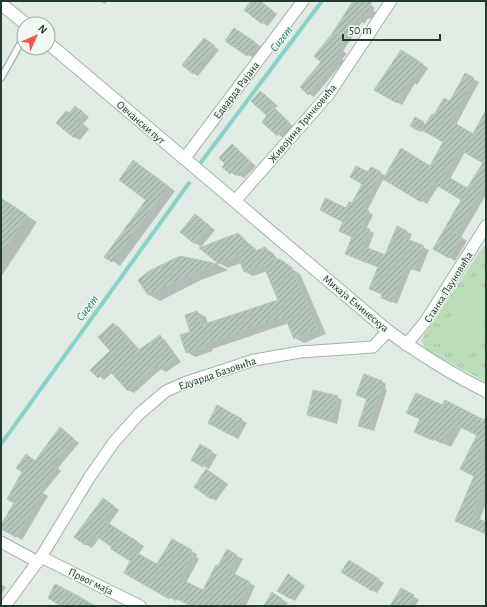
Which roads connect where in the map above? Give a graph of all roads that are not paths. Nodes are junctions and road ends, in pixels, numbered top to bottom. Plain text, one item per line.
1 (303, 1) edge
2 (391, 1) edge
3 (1, 4) edge
4 (16, 16) edge
5 (56, 50) edge
6 (16, 51) edge
7 (1, 78) edge
8 (184, 159) junction
9 (235, 201) junction
10 (485, 228) edge
11 (388, 331) junction
12 (406, 345) junction
13 (486, 391) edge
14 (1, 542) edge
15 (39, 559) junction
16 (5, 606) edge
17 (140, 606) edge

1 - 8 street, Едварда Рајана
2 - 9 street, Живојина Тричковића
3 - 4 street
5 - 8 street, Овчански пут
6 - 7 lane
8 - 9 street, Овчански пут
9 - 11 street, Михаја Еминескуа
10 - 12 street, Станка Пауновића
11 - 12 street, Михаја Еминескуа
11 - 15 street, Едуарда Базовића
12 - 13 street, Михаја Еминескуа
14 - 15 street, Првог маја
15 - 16 street, Едуарда Базовића
15 - 17 street, Првог маја

